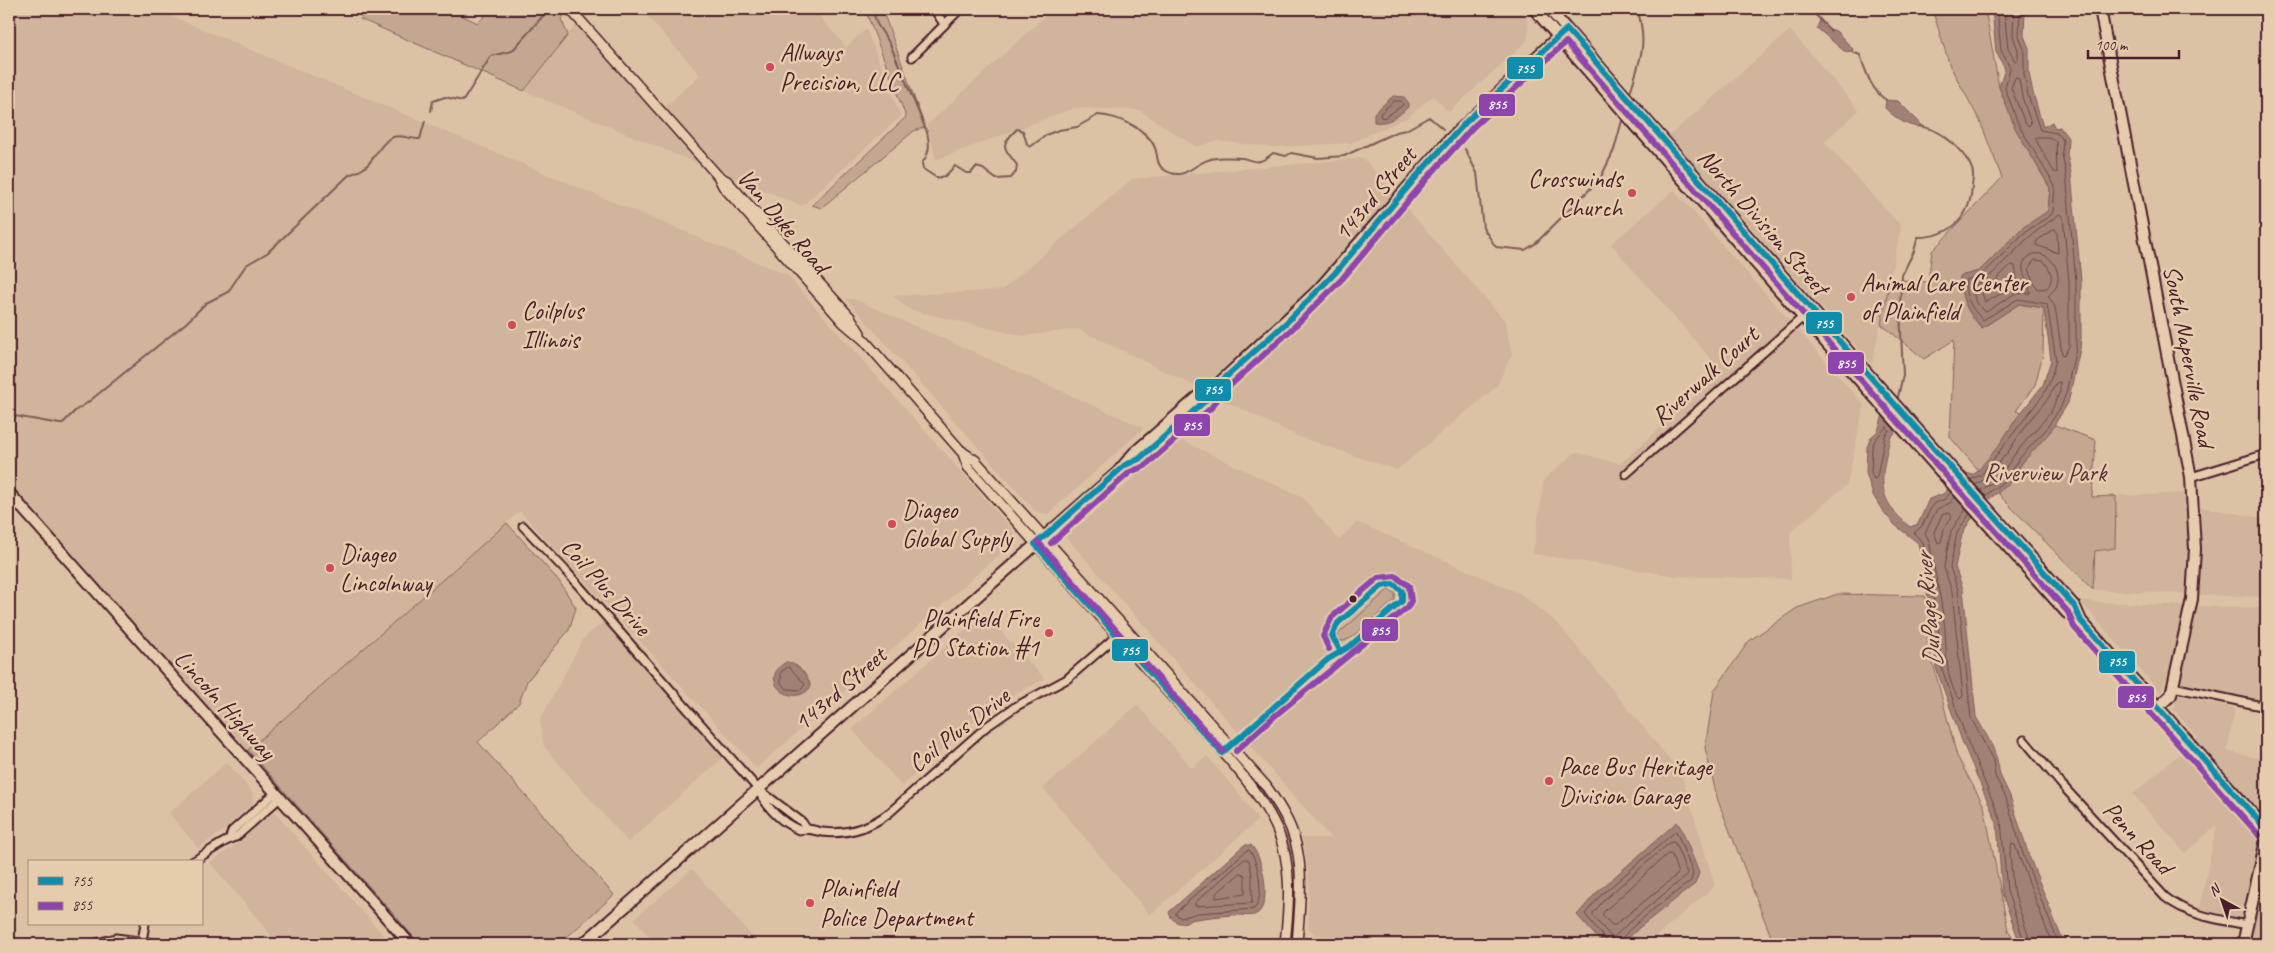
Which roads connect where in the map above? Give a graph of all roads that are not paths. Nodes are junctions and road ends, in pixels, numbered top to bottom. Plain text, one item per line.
1 (570, 9) edge
2 (934, 9) edge
3 (960, 9) edge
4 (1534, 9) edge
5 (1549, 9) edge
6 (2100, 9) edge
7 (944, 24) junction
8 (1567, 29) junction
9 (1558, 37) junction
10 (912, 57) dead end
11 (1687, 168) junction
12 (1678, 176) junction
13 (1812, 309) junction
14 (1803, 317) junction
15 (962, 451) junction
16 (2266, 454) edge
17 (1944, 468) junction
18 (1626, 474) dead end
19 (2191, 477) junction
20 (9, 493) edge
21 (523, 526) dead end
22 (1045, 536) junction
23 (1035, 544) junction
24 (1126, 628) junction
25 (1118, 636) junction
26 (2173, 687) junction
27 (2158, 707) junction
28 (2266, 707) edge
29 (2024, 740) dead end
30 (758, 789) junction
31 (277, 795) junction
32 (2266, 829) edge
33 (2266, 840) edge
34 (196, 860) edge
35 (2247, 925) junction
36 (145, 926) edge
37 (142, 941) junction
38 (93, 944) edge
39 (161, 944) edge
40 (410, 944) edge
41 (582, 944) edge
42 (1253, 944) edge
43 (1263, 944) edge
44 (1285, 944) edge
45 (1297, 944) edge
46 (2243, 944) edge

1 - 15 street, Van Dyke Road
2 - 7 street
3 - 7 street
4 - 9 main road, North Division Street
5 - 8 main road, North Division Street
6 - 19 main road, South Naperville Road
7 - 10 street
8 - 9 main road, 143rd Street
8 - 11 main road, North Division Street
9 - 12 main road, North Division Street
9 - 22 main road, 143rd Street
11 - 12 main road
11 - 13 main road, North Division Street
12 - 14 main road, North Division Street
13 - 14 street, Riverwalk Court
13 - 17 main road, North Division Street
14 - 17 main road, North Division Street
14 - 18 street, Riverwalk Court
15 - 22 street, Van Dyke Road
15 - 23 street, Van Dyke Road
16 - 19 street
17 - 27 main road, North Division Street
19 - 26 main road, South Naperville Road
20 - 31 main road, Lincoln Highway
21 - 30 street, Coil Plus Drive
22 - 23 main road, 143rd Street
22 - 24 street, Van Dyke Road
23 - 25 street, Van Dyke Road
23 - 30 main road, 143rd Street
24 - 25 street, Coil Plus Drive
24 - 45 street, Van Dyke Road
25 - 30 street, Coil Plus Drive
25 - 44 street, Van Dyke Road
26 - 27 main road, South Naperville Road
26 - 28 street
27 - 32 main road, North Division Street
29 - 35 street, Penn Road
30 - 41 main road, 143rd Street
31 - 34 street
31 - 40 main road, Lincoln Highway
33 - 35 main road
35 - 46 main road
36 - 37 street
37 - 38 street
37 - 39 street
42 - 43 street

